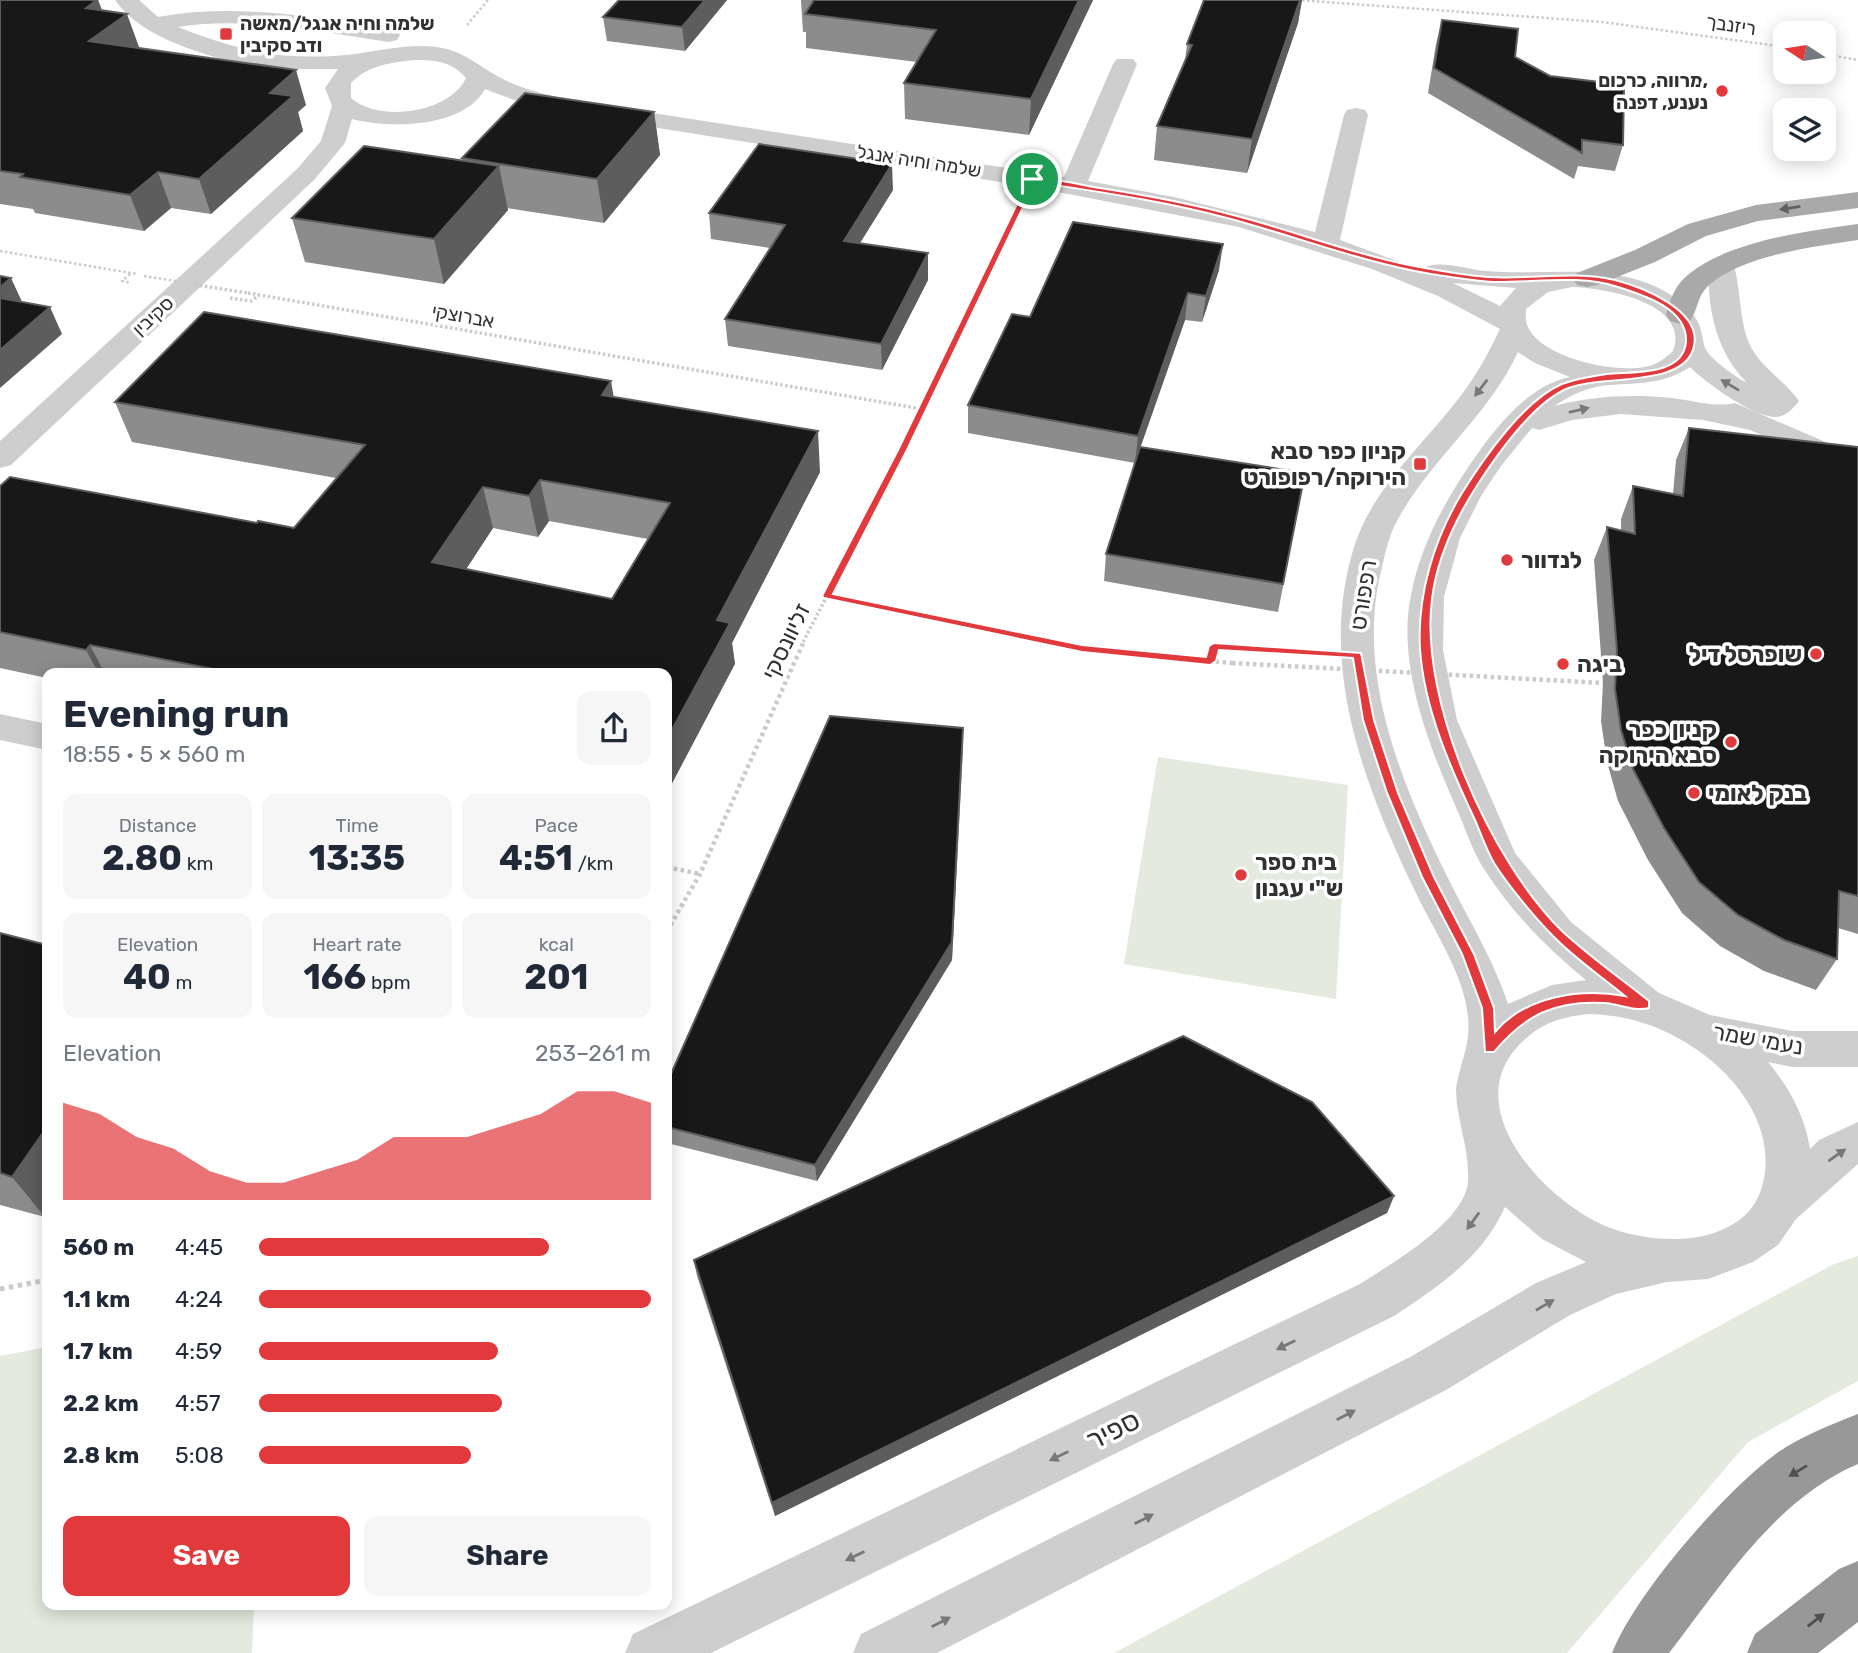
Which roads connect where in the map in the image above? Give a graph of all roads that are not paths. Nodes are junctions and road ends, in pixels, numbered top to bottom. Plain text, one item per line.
1 (126, 0) edge
2 (262, 0) edge
3 (379, 14) dead end
4 (153, 25) junction
5 (390, 35) dead end
6 (378, 59) junction
7 (256, 60) junction
8 (1125, 64) dead end
9 (475, 72) junction
10 (340, 97) junction
11 (575, 108) junction
12 (424, 114) junction
13 (1356, 115) dead end
14 (306, 174) junction
15 (1073, 185) junction
16 (1858, 200) edge
17 (1858, 232) edge
18 (1325, 245) junction
19 (1380, 262) junction
20 (1721, 268) junction
21 (1587, 279) junction
22 (1558, 280) junction
23 (1680, 315) junction
24 (1513, 326) junction
25 (1690, 348) junction
26 (1646, 375) junction
27 (1611, 376) junction
28 (1758, 423) junction
29 (1514, 431) junction
30 (1843, 438) edge
31 (0, 458) edge
32 (1858, 468) edge
33 (0, 727) edge
34 (42, 736) edge
35 (1644, 1005) junction
36 (1700, 1029) junction
37 (1489, 1048) junction
38 (1858, 1049) edge
39 (1484, 1133) junction
40 (1858, 1142) edge
41 (1782, 1204) junction
42 (1672, 1261) junction
43 (1858, 1439) edge
44 (1858, 1588) edge
45 (652, 1653) edge
46 (880, 1653) edge
47 (1639, 1653) edge
48 (1774, 1653) edge

1 - 4 street
2 - 3 street
4 - 5 street
4 - 7 street
6 - 7 street
6 - 9 street, שלמה וחיה אנגל
6 - 10 street
7 - 10 street
8 - 15 street
9 - 11 street, שלמה וחיה אנגל
9 - 12 street, סקיבין
10 - 12 street, שלמה וחיה אנגל
10 - 14 street, סקיבין
11 - 12 street, שלמה וחיה אנגל
11 - 15 street, שלמה וחיה אנגל
12 - 14 street, סקיבין
13 - 18 street
14 - 31 street, סקיבין
15 - 18 street, שלמה וחיה אנגל
16 -> 21 main road
17 - 20 main road
18 - 19 street, שלמה וחיה אנגל
19 - 22 street, שלמה וחיה אנגל
19 - 24 street, שלמה וחיה אנגל
20 - 23 main road
20 - 30 street
21 - 22 street, שלמה וחיה אנגל
21 - 23 street, שלמה וחיה אנגל
22 - 24 street, רפפורט
23 - 25 street
24 - 27 street, שלמה וחיה אנגל
24 -> 37 street, רפפורט
25 - 26 street
30 -> 25 street
26 - 27 street
26 - 28 street
27 - 29 street
29 -> 28 street
28 - 32 street
29 - 35 street
33 - 34 street
35 - 36 street
35 - 37 street
36 - 38 street, נעמי שמר
36 - 41 street
37 - 39 street, ספיר
39 - 42 street
39 -> 45 street, ספיר
41 -> 40 street
41 - 42 street
46 -> 42 street
43 -> 47 highway
48 -> 44 highway

